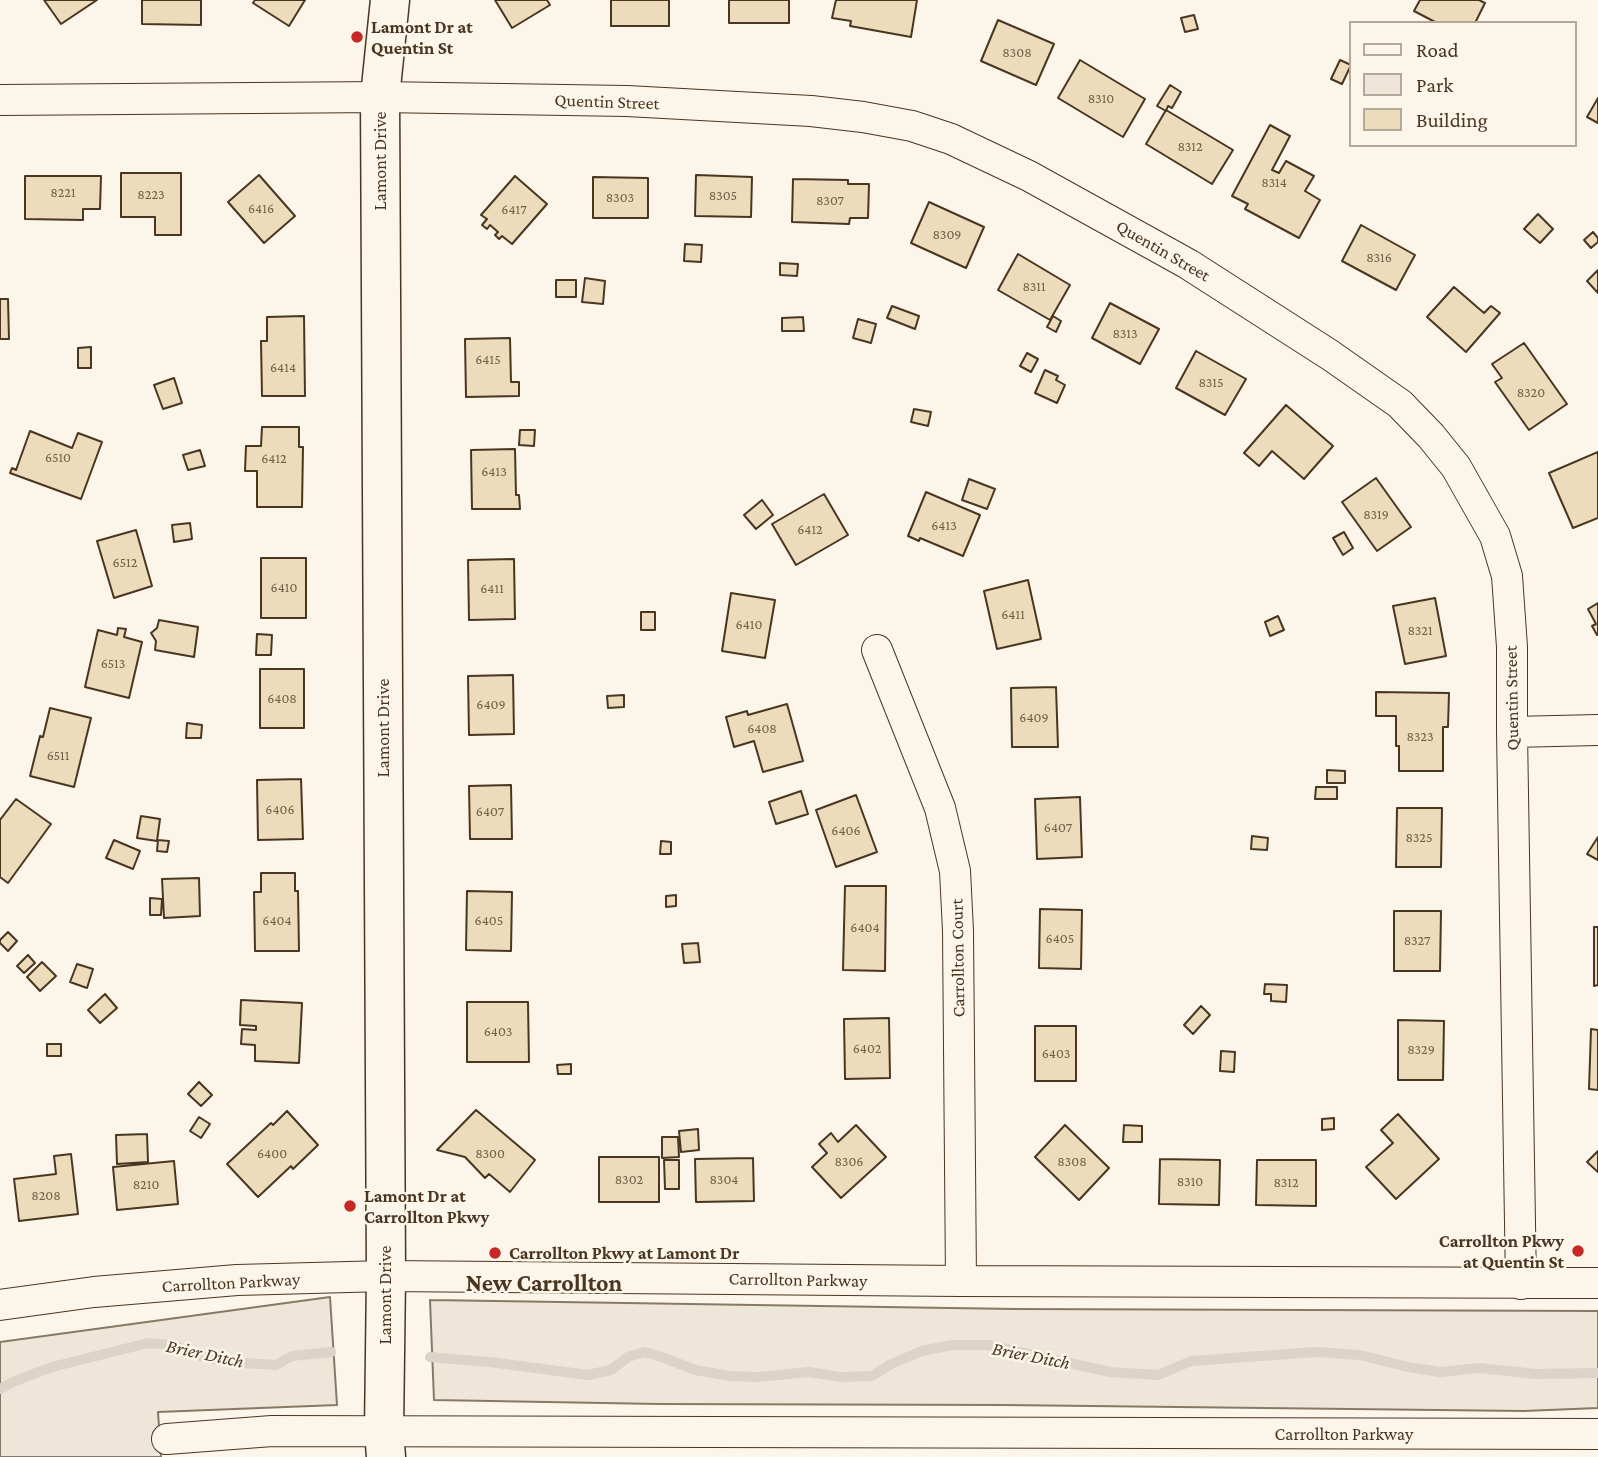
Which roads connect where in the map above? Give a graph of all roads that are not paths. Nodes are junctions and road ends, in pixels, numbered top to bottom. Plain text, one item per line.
1 (390, 0) edge
2 (380, 97) junction
3 (0, 100) edge
4 (877, 650) dead end
5 (1598, 730) edge
6 (1512, 732) junction
7 (386, 1276) junction
8 (961, 1281) junction
9 (1598, 1283) edge
10 (1521, 1284) junction
11 (0, 1305) edge
12 (1598, 1434) edge
13 (167, 1439) dead end
14 (385, 1444) edge

1 - 2 street, Lamont Drive
2 - 3 street, Quentin Street
2 - 6 street, Quentin Street
2 - 7 street, Lamont Drive
4 - 8 street, Carrollton Court
5 - 6 street
6 - 10 street, Quentin Street
7 - 8 street, Carrollton Parkway
7 - 11 street, Carrollton Parkway
7 - 14 street, Lamont Drive
8 - 10 street, Carrollton Parkway
9 - 10 street, Carrollton Parkway
12 - 14 street, Carrollton Parkway
13 - 14 street, Carrollton Parkway

